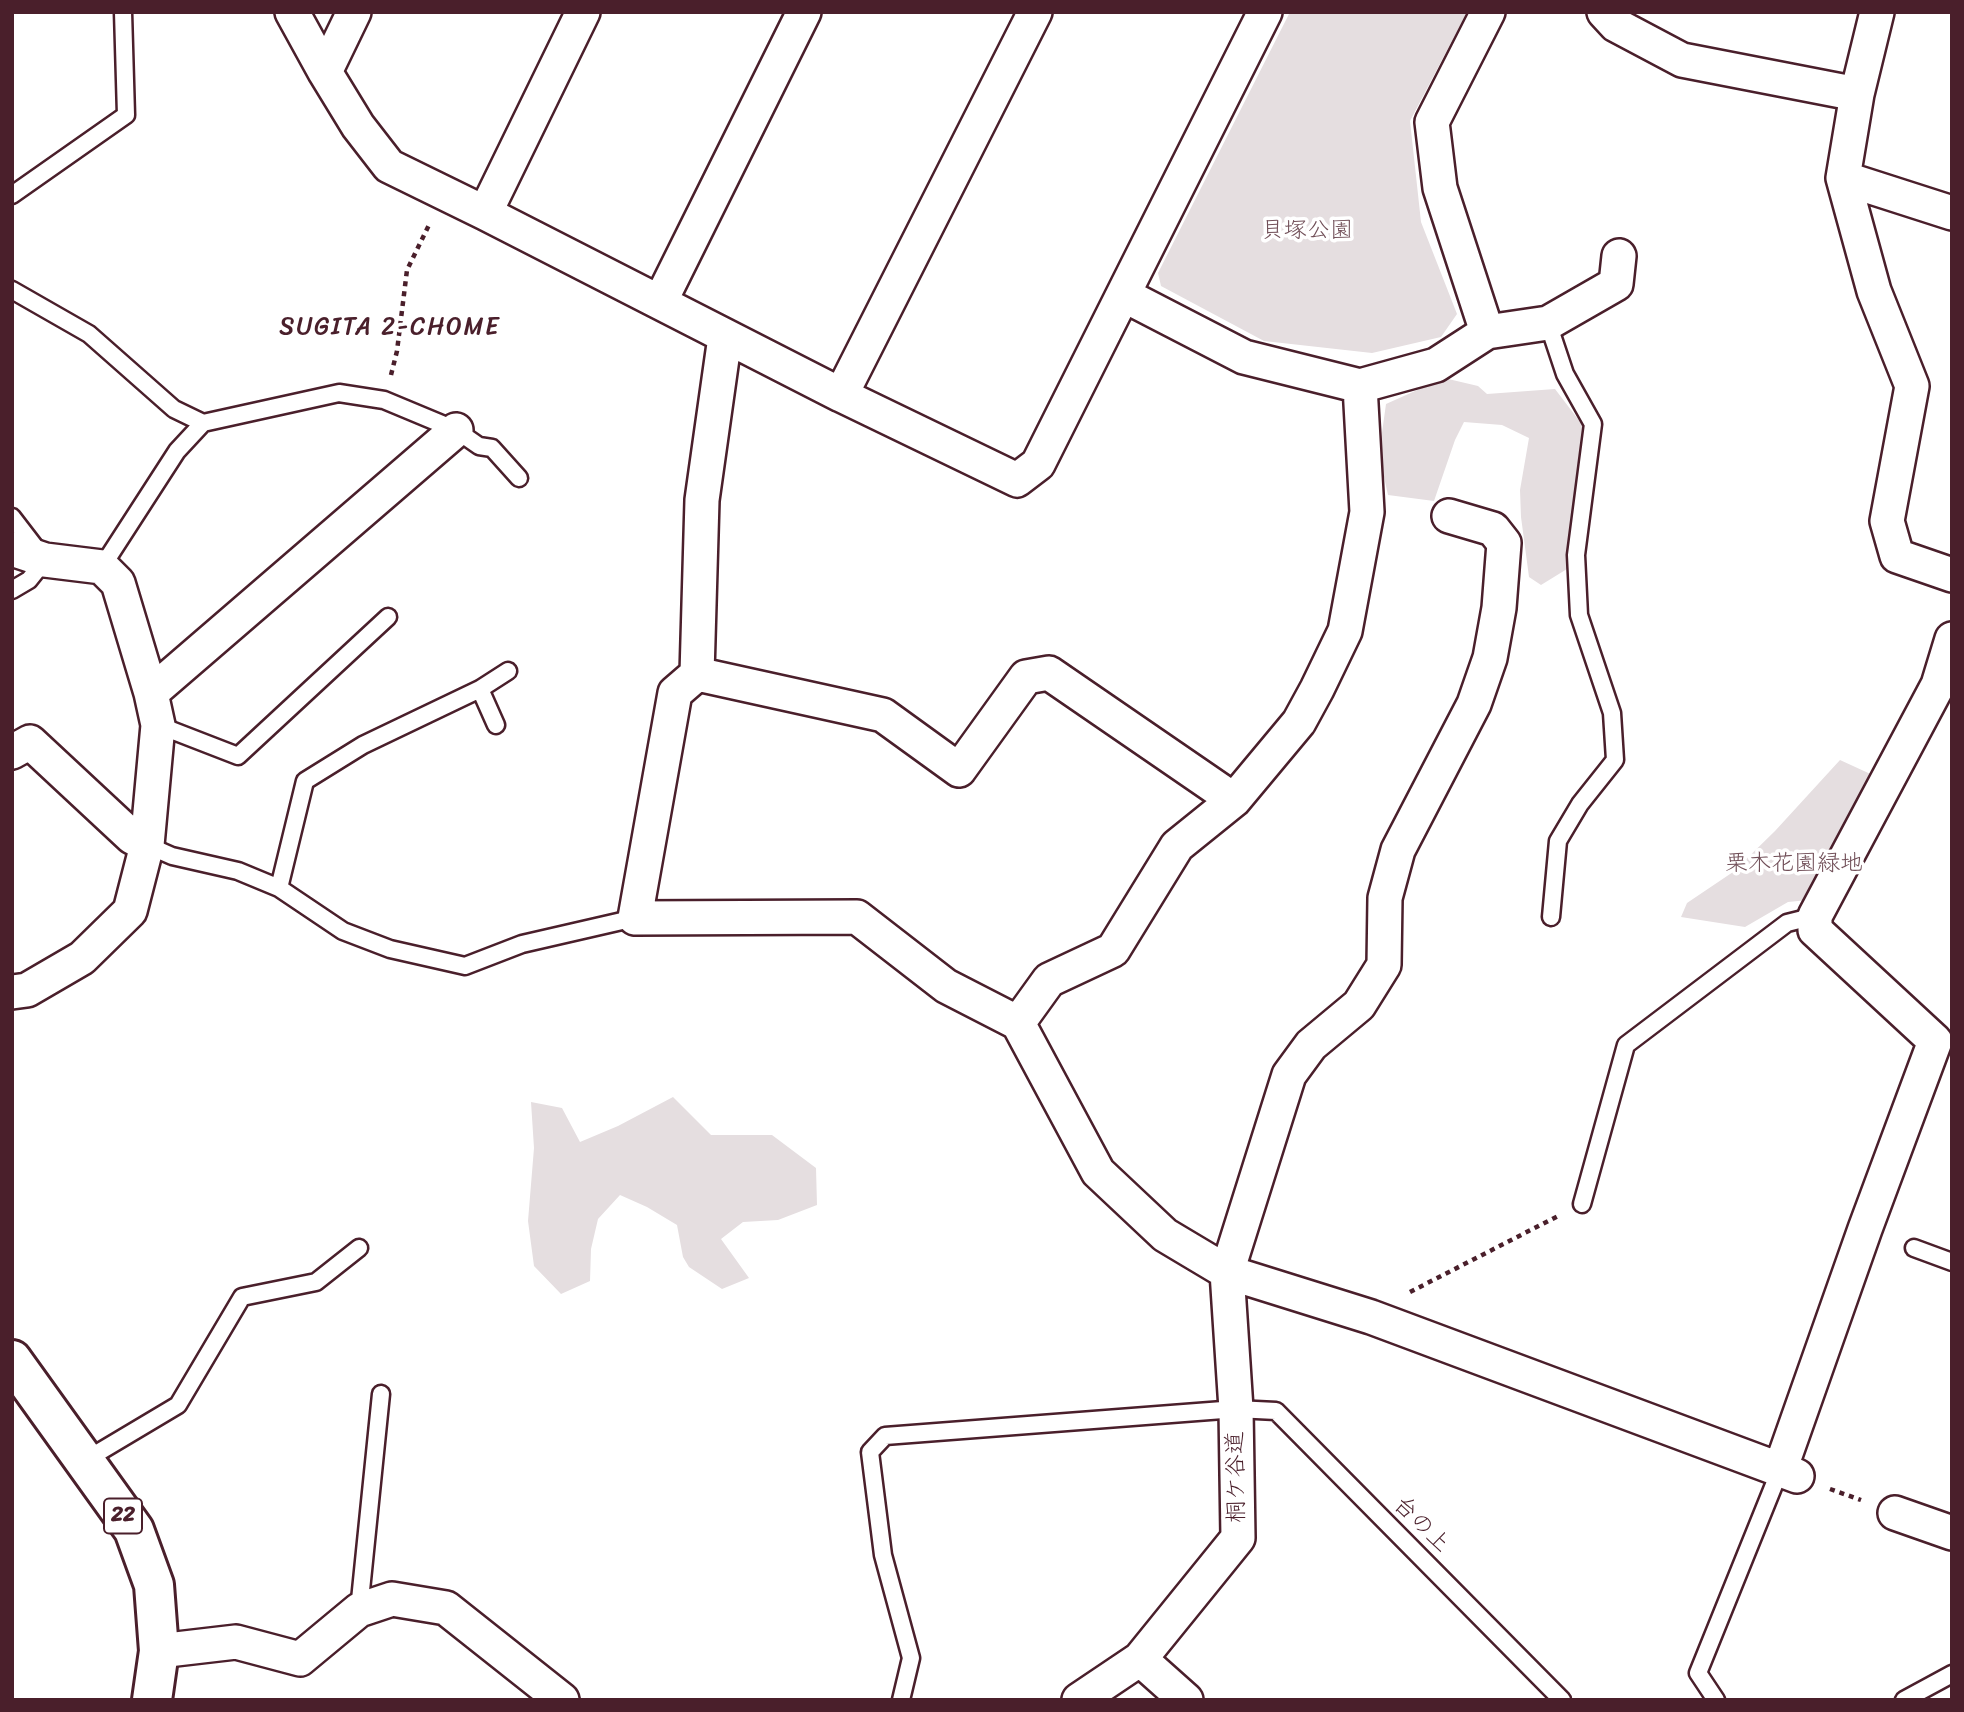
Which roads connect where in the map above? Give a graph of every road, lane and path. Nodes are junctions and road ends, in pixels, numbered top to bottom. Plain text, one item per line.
1 (123, 12) edge
2 (292, 12) edge
3 (354, 12) edge
4 (583, 12) edge
5 (804, 12) edge
6 (1035, 12) edge
7 (1265, 12) edge
8 (1488, 12) edge
9 (1604, 12) edge
10 (1877, 12) edge
11 (325, 72) junction
12 (1857, 94) junction
13 (1843, 178) junction
14 (444, 193) junction
15 (12, 195) edge
16 (485, 213) junction
17 (1952, 213) edge
18 (1619, 256) dead end
19 (12, 290) edge
20 (1124, 295) junction
21 (660, 302) junction
22 (1548, 323) junction
23 (1487, 332) junction
24 (725, 337) junction
25 (1360, 386) junction
26 (841, 395) junction
27 (384, 400) junction
28 (203, 424) junction
29 (456, 430) junction
30 (519, 478) dead end
31 (1449, 516) dead end
32 (12, 517) edge
33 (12, 549) edge
34 (44, 560) junction
35 (102, 567) junction
36 (1952, 575) edge
37 (12, 590) edge
38 (388, 617) dead end
39 (1952, 639) edge
40 (508, 671) dead end
41 (697, 674) junction
42 (480, 689) junction
43 (150, 693) junction
44 (496, 725) dead end
45 (158, 726) junction
46 (12, 752) edge
47 (1234, 800) junction
48 (147, 845) junction
49 (279, 888) junction
50 (1551, 916) dead end
51 (1815, 916) junction
52 (635, 918) junction
53 (17, 984) edge
54 (1018, 1023) junction
55 (1582, 1204) joint
56 (359, 1248) dead end
57 (1914, 1248) dead end
58 (1952, 1262) edge
59 (1227, 1272) junction
60 (1371, 1317) junction
61 (12, 1360) edge
62 (381, 1394) dead end
63 (1236, 1409) junction
64 (84, 1461) junction
65 (1789, 1473) junction
66 (1895, 1513) joint
67 (1952, 1533) edge
68 (359, 1610) junction
69 (159, 1651) junction
70 (1140, 1659) junction
71 (1952, 1674) edge
72 (152, 1700) edge
73 (562, 1700) edge
74 (901, 1700) edge
75 (1079, 1700) edge
76 (1186, 1700) edge
77 (1562, 1700) edge
78 (1716, 1700) edge
79 (1904, 1700) edge

1 - 15 lane
2 - 11 street
3 - 11 street
4 - 16 street
5 - 21 street
6 - 26 street
7 - 20 street
8 - 23 street
9 - 12 street
10 - 12 street
11 - 14 street
12 - 13 street
13 - 17 street
13 - 36 street
14 - 16 street
14 - 27 path
16 - 21 street
18 - 22 street
19 - 28 lane
20 - 25 street
20 - 26 street
21 - 24 street
22 - 23 street
22 - 50 lane
23 - 25 street
24 - 26 street
24 - 41 street
25 - 47 street
27 - 28 lane
27 - 29 lane
28 - 35 lane
29 - 30 lane
29 - 43 street
31 - 59 street
32 - 34 lane
33 - 34 street
34 - 35 street
34 - 37 lane
35 - 43 street
38 - 45 lane
39 - 51 street
40 - 42 lane
41 - 47 street
41 - 52 street
42 - 44 lane
42 - 49 lane
43 - 45 street
45 - 48 street
46 - 48 street
47 - 54 street
48 - 49 lane
48 - 53 street
49 - 52 lane
51 - 55 lane
51 - 65 street
52 - 54 street
54 - 59 street
55 - 60 path
56 - 64 lane
57 - 58 lane
59 - 60 street
59 - 63 street, 桐ケ谷道
60 - 65 street
61 - 64 main road, 22
62 - 68 lane
63 - 70 street, 桐ケ谷道
63 - 74 lane, 台の上
63 - 77 lane, 台の上
64 - 69 main road, 22
65 - 66 path
65 - 78 lane
66 - 67 street
68 - 69 street
68 - 73 street
69 - 72 main road, 22
70 - 75 street, 桐ケ谷道
70 - 76 street
71 - 79 lane

